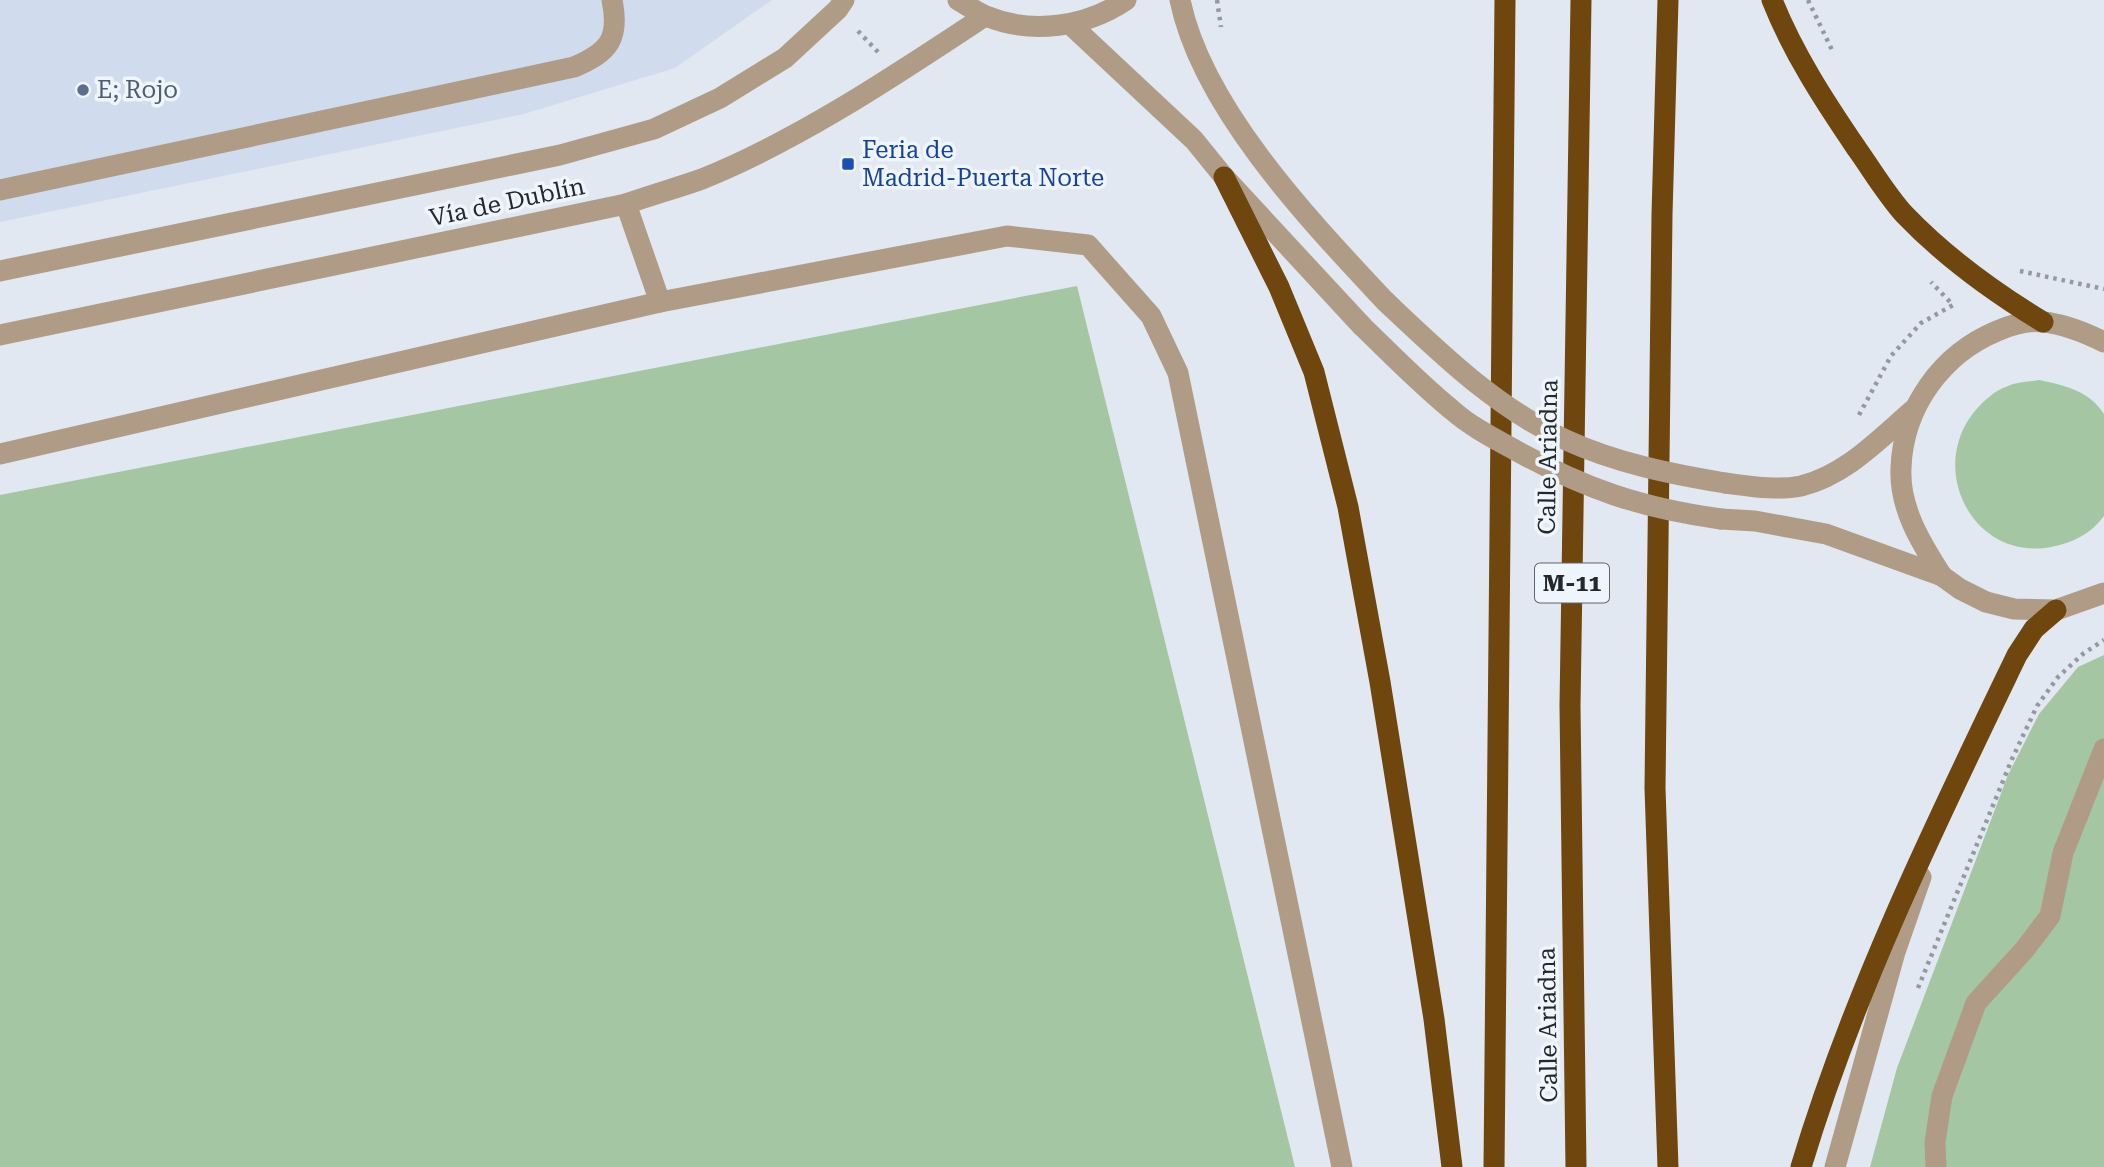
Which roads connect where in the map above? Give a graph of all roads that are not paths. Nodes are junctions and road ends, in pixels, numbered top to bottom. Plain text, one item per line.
1 (612, 0) edge
2 (844, 0) edge
3 (958, 0) edge
4 (1126, 0) edge
5 (1180, 0) edge
6 (1506, 0) edge
7 (1581, 0) edge
8 (1668, 0) edge
9 (1773, 0) edge
10 (985, 16) junction
11 (1070, 24) junction
12 (1224, 177) junction
13 (0, 190) edge
14 (626, 204) junction
15 (0, 271) edge
16 (660, 302) junction
17 (2043, 322) junction
18 (0, 335) edge
19 (2104, 342) edge
20 (1917, 406) junction
21 (0, 454) edge
22 (1942, 576) junction
23 (2104, 593) edge
24 (2056, 610) junction
25 (1978, 736) junction
26 (2104, 749) edge
27 (1342, 1167) edge
28 (1452, 1167) edge
29 (1494, 1167) edge
30 (1576, 1167) edge
31 (1668, 1167) edge
32 (1801, 1167) edge
33 (1835, 1167) edge
34 (1936, 1167) edge

1 - 13 street
2 - 15 street, Vía de Dublín
3 - 10 street
4 - 11 street
5 - 20 street, bridge
6 - 29 highway, Calle Ariadna / M-11
7 - 30 highway, Calle Ariadna / M-11
8 - 31 highway
9 - 17 highway
10 - 11 street
10 - 14 street, Vía de Dublín
11 - 12 street
12 - 22 street, bridge
12 - 28 highway
14 - 16 street
14 - 18 street, Vía de Dublín
16 - 21 street
16 - 27 street
17 - 19 street
17 - 20 street
20 - 22 street
22 - 24 street
23 - 24 street
24 - 25 highway
25 - 32 highway
25 - 33 street
26 - 34 street

